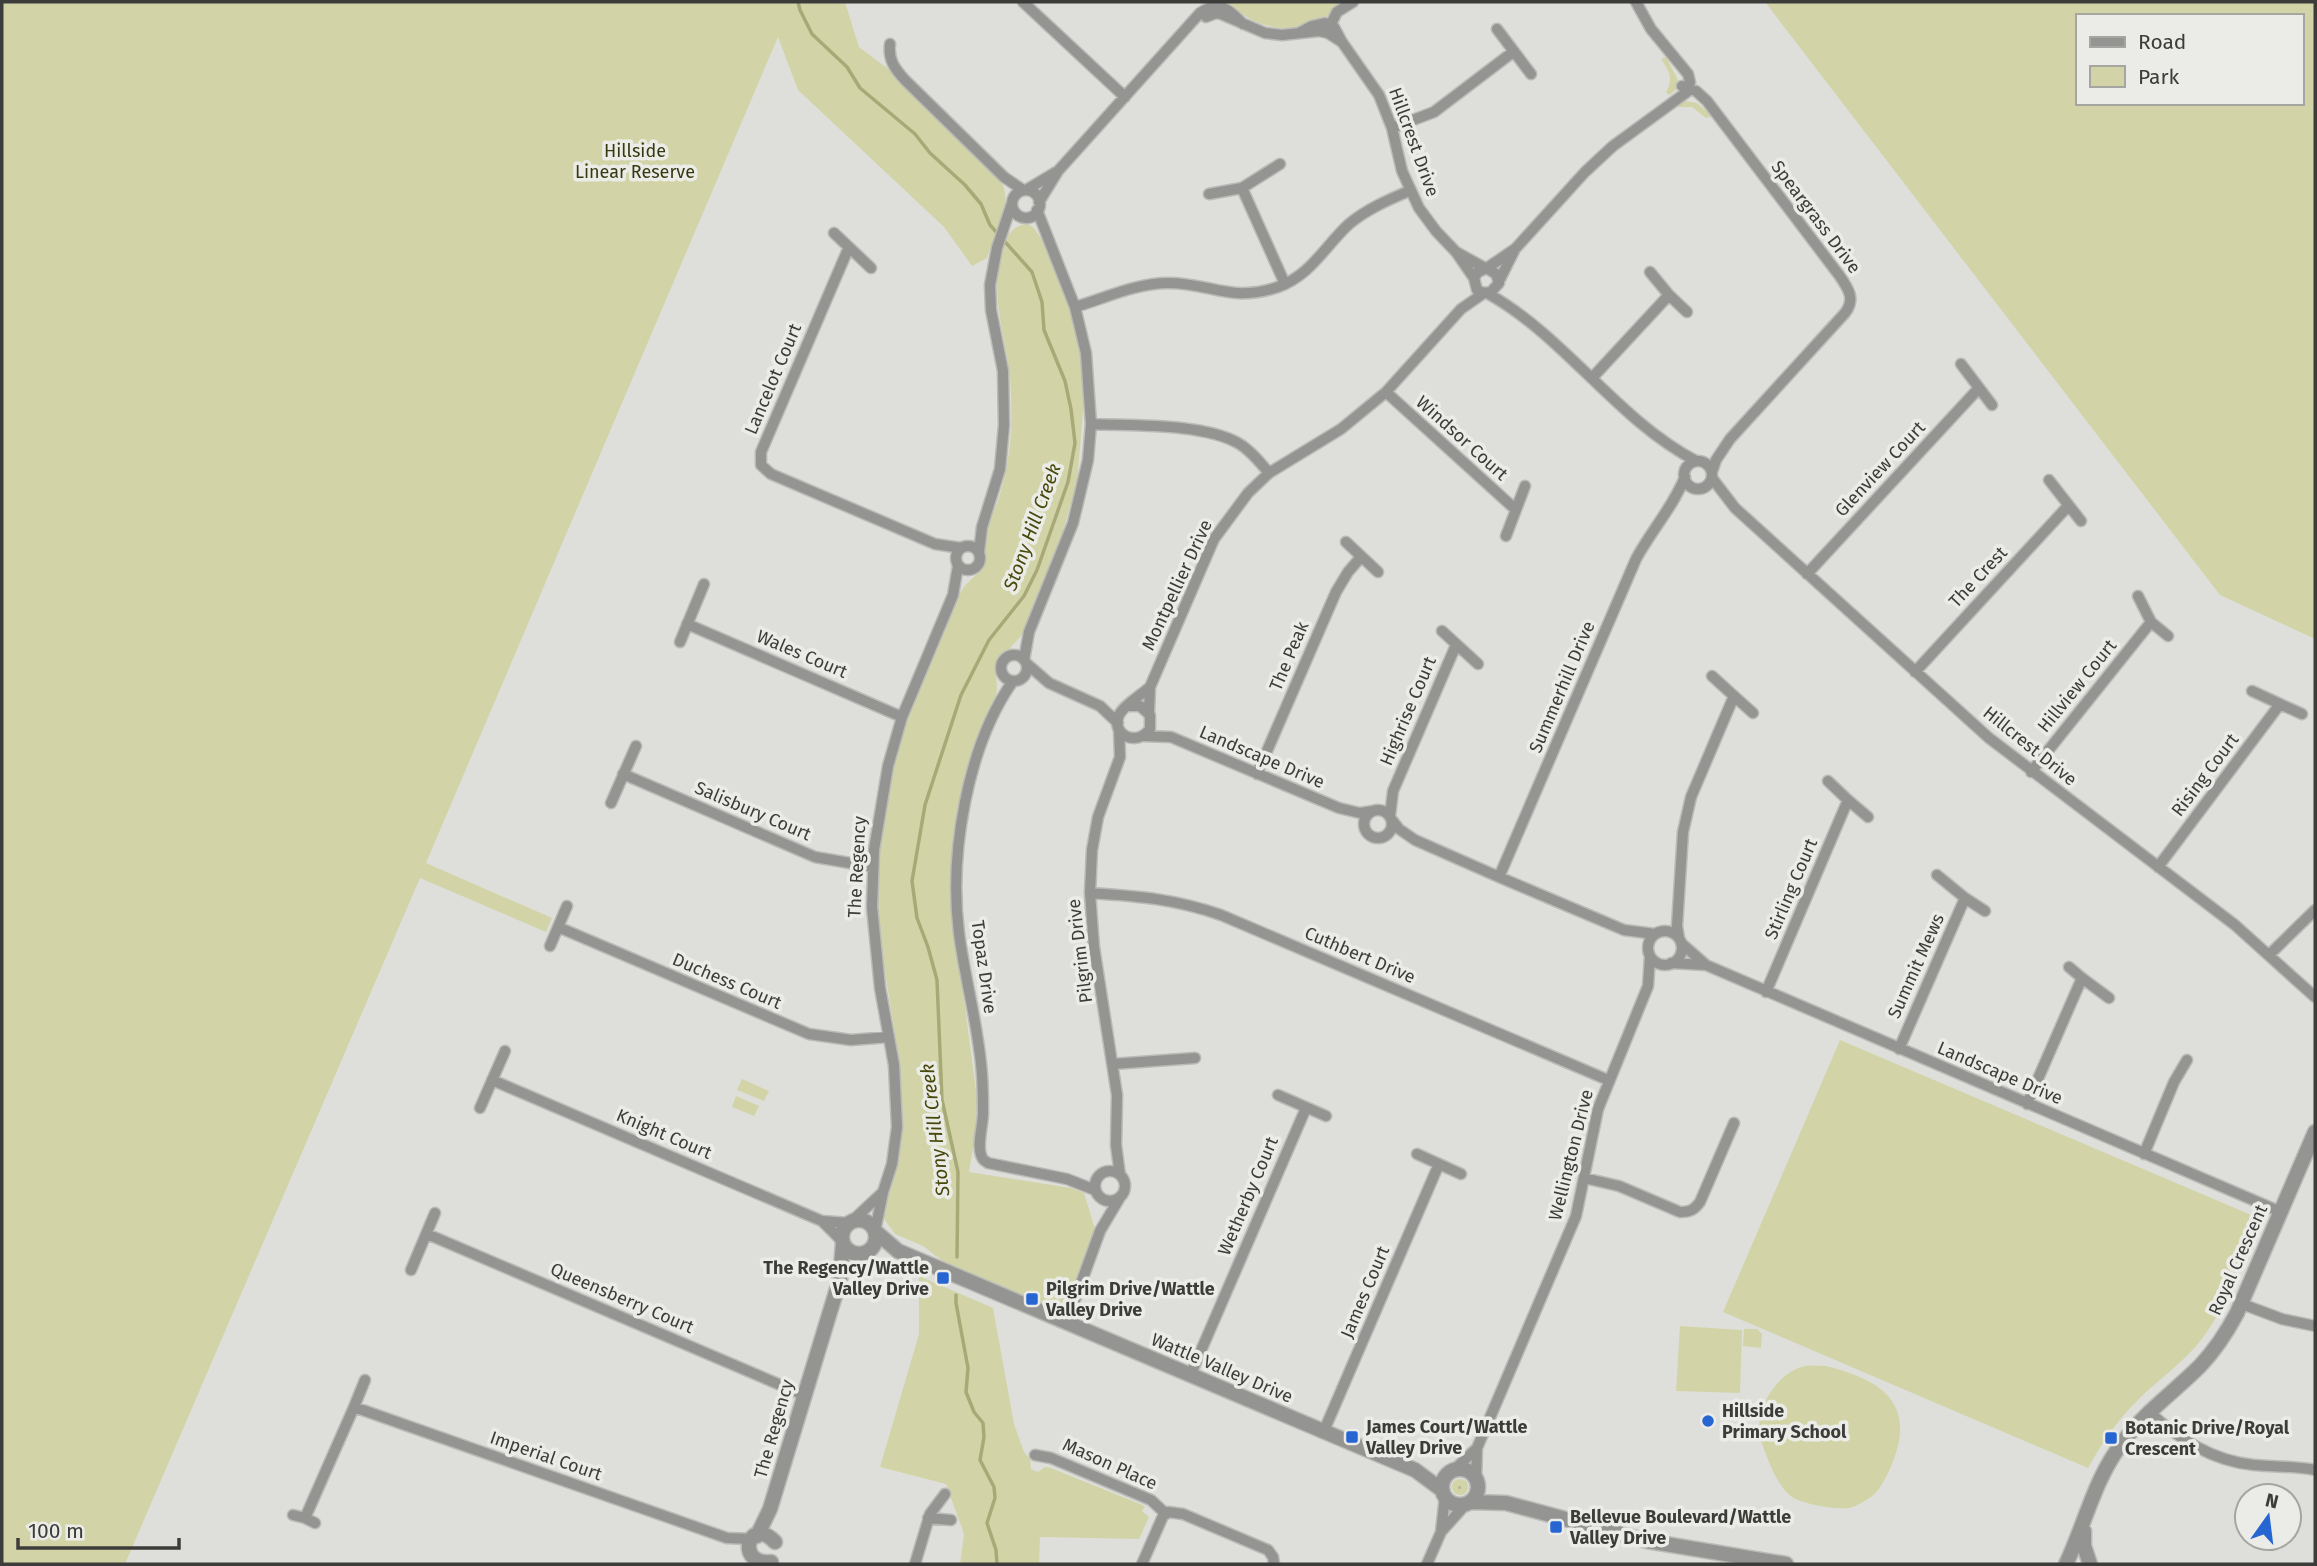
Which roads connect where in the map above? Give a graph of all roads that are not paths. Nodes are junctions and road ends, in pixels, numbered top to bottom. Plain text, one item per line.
1 (1023, 2) edge
2 (1636, 2) edge
3 (1352, 3) edge
4 (1215, 6) edge
5 (1331, 28) junction
6 (1497, 30) dead end
7 (890, 44) dead end
8 (1513, 52) junction
9 (1531, 74) dead end
10 (1686, 88) junction
11 (1125, 97) junction
12 (1392, 128) junction
13 (1280, 164) dead end
14 (1058, 171) junction
15 (1004, 177) junction
16 (1242, 188) junction
17 (1024, 190) junction
18 (1409, 191) junction
19 (1209, 194) dead end
20 (1012, 201) junction
21 (1038, 206) junction
22 (1024, 217) junction
23 (1003, 232) junction
24 (834, 233) dead end
25 (1048, 240) junction
26 (849, 247) junction
27 (1515, 249) junction
28 (1456, 252) junction
29 (872, 268) dead end
30 (1486, 268) junction
31 (1650, 272) dead end
32 (1474, 280) junction
33 (1499, 282) junction
34 (1285, 284) junction
35 (1485, 293) junction
36 (1669, 295) junction
37 (1075, 307) junction
38 (1461, 309) junction
39 (1517, 310) junction
40 (1687, 312) dead end
41 (1961, 364) dead end
42 (1592, 378) junction
43 (1979, 388) junction
44 (1385, 392) junction
45 (1992, 405) dead end
46 (1091, 424) junction
47 (1730, 439) junction
48 (1662, 442) junction
49 (1699, 461) junction
50 (1269, 473) junction
51 (1685, 475) junction
52 (1712, 475) junction
53 (2049, 480) dead end
54 (1525, 485) dead end
55 (1699, 488) junction
56 (2067, 506) junction
57 (1735, 508) junction
58 (1515, 509) junction
59 (1664, 513) junction
60 (2081, 522) dead end
61 (982, 527) junction
62 (1506, 536) dead end
63 (1346, 542) dead end
64 (935, 544) junction
65 (963, 547) junction
66 (979, 552) junction
67 (1361, 557) junction
68 (957, 563) junction
69 (973, 570) junction
70 (1378, 572) dead end
71 (1807, 574) junction
72 (704, 584) dead end
73 (953, 595) junction
74 (2138, 596) dead end
75 (2151, 622) junction
76 (687, 624) junction
77 (1442, 631) dead end
78 (1029, 632) junction
79 (2168, 636) dead end
80 (680, 642) dead end
81 (1456, 645) junction
82 (1008, 656) junction
83 (1025, 662) junction
84 (1478, 664) dead end
85 (1915, 672) junction
86 (1002, 674) junction
87 (1712, 676) dead end
88 (1016, 681) junction
89 (1049, 682) junction
90 (1150, 687) junction
91 (2252, 691) dead end
92 (1734, 696) junction
93 (1001, 699) junction
94 (2280, 704) junction
95 (1100, 706) junction
96 (1127, 707) junction
97 (1753, 713) dead end
98 (1149, 714) junction
99 (2302, 714) dead end
100 (902, 717) junction
101 (1119, 726) junction
102 (1142, 737) junction
103 (1171, 737) junction
104 (636, 746) dead end
105 (1120, 757) junction
106 (2031, 772) junction
107 (624, 774) junction
108 (1258, 774) junction
109 (1828, 781) dead end
110 (1393, 791) junction
111 (1848, 800) junction
112 (611, 803) dead end
113 (1339, 808) junction
114 (1375, 811) junction
115 (1868, 817) dead end
116 (1391, 818) junction
117 (1365, 829) junction
118 (1385, 837) junction
119 (1415, 840) junction
120 (2158, 866) junction
121 (873, 867) junction
122 (1937, 875) dead end
123 (1499, 877) junction
124 (1090, 893) junction
125 (1965, 898) junction
126 (567, 906) dead end
127 (1678, 910) junction
128 (2315, 910) edge
129 (1985, 911) dead end
130 (558, 927) junction
131 (1624, 930) junction
132 (1656, 933) junction
133 (1680, 941) junction
134 (550, 946) dead end
135 (2270, 954) junction
136 (1650, 955) junction
137 (1669, 963) junction
138 (1706, 965) junction
139 (2069, 967) dead end
140 (2082, 978) junction
141 (1648, 986) junction
142 (1766, 992) junction
143 (2315, 997) edge
144 (2109, 998) dead end
145 (889, 1037) junction
146 (1899, 1049) junction
147 (505, 1051) dead end
148 (1195, 1058) dead end
149 (2187, 1060) dead end
150 (1113, 1064) junction
151 (492, 1080) junction
152 (1608, 1080) junction
153 (1278, 1095) dead end
154 (2027, 1104) junction
155 (480, 1108) dead end
156 (1306, 1108) junction
157 (1326, 1116) dead end
158 (1734, 1123) dead end
159 (2315, 1132) edge
160 (1116, 1145) junction
161 (1418, 1154) dead end
162 (2144, 1154) junction
163 (1439, 1164) junction
164 (1102, 1174) junction
165 (1461, 1174) dead end
166 (1121, 1175) junction
167 (1584, 1178) junction
168 (1067, 1179) junction
169 (883, 1192) junction
170 (1098, 1194) junction
171 (1119, 1199) junction
172 (2281, 1212) junction
173 (436, 1213) dead end
174 (822, 1221) junction
175 (850, 1222) junction
176 (1100, 1231) junction
177 (875, 1232) junction
178 (427, 1234) junction
179 (843, 1242) junction
180 (898, 1251) junction
181 (866, 1253) junction
182 (411, 1270) dead end
183 (840, 1279) junction
184 (2242, 1304) junction
185 (1067, 1322) junction
186 (2315, 1326) edge
187 (1190, 1376) junction
188 (365, 1380) dead end
189 (804, 1395) junction
190 (354, 1407) junction
191 (2148, 1412) junction
192 (1323, 1433) junction
193 (1477, 1448) junction
194 (1035, 1455) dead end
195 (2315, 1469) edge
196 (1453, 1470) junction
197 (1415, 1471) junction
198 (1477, 1481) junction
199 (1443, 1493) junction
200 (946, 1494) dead end
201 (1468, 1503) junction
202 (1506, 1503) junction
203 (771, 1509) junction
204 (1166, 1514) junction
205 (293, 1516) dead end
206 (928, 1518) junction
207 (951, 1520) dead end
208 (2083, 1527) junction
209 (1441, 1532) junction
210 (727, 1538) junction
211 (755, 1538) junction
212 (775, 1542) junction
213 (751, 1559) edge
214 (770, 1563) edge
215 (915, 1564) edge
216 (1142, 1564) edge
217 (1274, 1564) edge
218 (1427, 1564) edge
219 (1786, 1564) edge
220 (2066, 1564) edge
221 (2090, 1564) edge

1 - 11 street
2 - 10 street
3 - 5 street
4 - 5 street
4 - 11 street
5 - 12 street, Hillcrest Drive
6 - 8 street
7 - 15 street
8 - 9 street
8 - 12 street
10 - 27 street
10 - 47 street, Speargrass Drive
11 - 14 street
12 - 18 street, Hillcrest Drive
13 - 16 street
14 - 17 street
14 - 21 street
15 - 17 street
15 - 20 street
16 - 19 street
16 - 34 street
17 - 20 street
17 - 21 street
18 - 28 street, Hillcrest Drive
18 - 34 street
20 - 22 street
20 - 23 street
21 - 22 street
21 - 25 street
22 - 23 street
22 - 25 street
23 - 61 street
24 - 26 street
25 - 37 street
26 - 29 street
26 - 64 street, Lancelot Court
27 - 30 street
27 - 33 street
28 - 30 street, Hillcrest Drive
28 - 32 street, Hillcrest Drive
30 - 32 street
30 - 33 street
31 - 36 street
32 - 35 street
32 - 38 street, Montpellier Drive
33 - 35 street
33 - 39 street
34 - 37 street
35 - 38 street, Montpellier Drive
35 - 39 street
36 - 40 street
36 - 42 street
37 - 46 street
38 - 44 street, Montpellier Drive
39 - 42 street
41 - 43 street
42 - 48 street
43 - 45 street
43 - 71 street, Glenview Court
44 - 50 street, Montpellier Drive
44 - 58 street, Windsor Court
46 - 50 street
46 - 78 street
47 - 49 street, Speargrass Drive
47 - 52 street, Speargrass Drive
48 - 49 street
48 - 51 street
49 - 51 street
49 - 52 street
50 - 90 street, Montpellier Drive
51 - 55 street
51 - 59 street, Summerhill Drive
52 - 55 street
52 - 57 street, Hillcrest Drive
53 - 56 street
54 - 58 street, Windsor Court
55 - 57 street, Hillcrest Drive
55 - 59 street, Summerhill Drive
56 - 60 street
56 - 85 street, The Crest
57 - 71 street, Hillcrest Drive
58 - 62 street, Windsor Court
59 - 123 street, Summerhill Drive
61 - 65 street
61 - 66 street
63 - 67 street
64 - 65 street, Lancelot Court
64 - 68 street, Lancelot Court
65 - 66 street
65 - 68 street
66 - 69 street
67 - 70 street
67 - 108 street, The Peak
68 - 69 street
68 - 73 street, The Regency
69 - 73 street, The Regency
71 - 85 street, Hillcrest Drive
72 - 76 street
73 - 100 street, The Regency
74 - 75 street
75 - 79 street
75 - 106 street, Hillview Court
76 - 80 street
76 - 100 street, Wales Court
77 - 81 street, Highrise Court
78 - 82 street
78 - 83 street
81 - 84 street, Highrise Court
81 - 110 street, Highrise Court
82 - 83 street
82 - 86 street
83 - 88 street
83 - 89 street
85 - 106 street, Hillcrest Drive
86 - 88 street
86 - 93 street, Topaz Drive
87 - 92 street
88 - 89 street
88 - 93 street, Topaz Drive
89 - 95 street
90 - 96 street, Montpellier Drive
90 - 98 street, Montpellier Drive
91 - 94 street
92 - 97 street
92 - 127 street
93 - 168 street, Topaz Drive
94 - 99 street
94 - 120 street, Rising Court
95 - 96 street
95 - 101 street
96 - 98 street
96 - 101 street
98 - 102 street
98 - 103 street, Landscape Drive
100 - 121 street, The Regency
101 - 102 street
101 - 105 street, Pilgrim Drive
102 - 103 street, Landscape Drive
102 - 105 street, Pilgrim Drive
103 - 108 street, Landscape Drive
104 - 107 street
105 - 124 street, Pilgrim Drive
106 - 120 street, Hillcrest Drive
107 - 112 street
107 - 121 street, Salisbury Court
108 - 113 street, Landscape Drive
109 - 111 street
110 - 114 street, Highrise Court
110 - 116 street, Highrise Court
111 - 115 street
111 - 142 street, Stirling Court
113 - 114 street, Landscape Drive
113 - 117 street, Landscape Drive
114 - 116 street
114 - 117 street
116 - 118 street
116 - 119 street
117 - 118 street
118 - 119 street
119 - 123 street
120 - 135 street, Hillcrest Drive
121 - 145 street, The Regency
122 - 125 street
123 - 131 street
124 - 150 street, Pilgrim Drive
124 - 152 street, Cuthbert Drive
125 - 129 street
125 - 146 street, Summit Mews
126 - 130 street
127 - 132 street
127 - 133 street
128 - 135 street
130 - 134 street
130 - 145 street, Duchess Court
131 - 132 street
131 - 136 street
132 - 133 street
132 - 136 street
133 - 137 street
133 - 138 street, Landscape Drive
135 - 143 street, Hillcrest Drive
136 - 137 street
136 - 141 street, Wellington Drive
137 - 138 street, Landscape Drive
137 - 141 street, Wellington Drive
138 - 142 street, Landscape Drive
139 - 140 street
140 - 144 street
140 - 154 street
141 - 152 street, Wellington Drive
142 - 146 street, Landscape Drive
145 - 169 street, The Regency
146 - 154 street, Landscape Drive
147 - 151 street
148 - 150 street
149 - 162 street
150 - 160 street, Pilgrim Drive
151 - 155 street
151 - 174 street, Knight Court
152 - 167 street, Wellington Drive
153 - 156 street
154 - 162 street, Landscape Drive
156 - 157 street
156 - 187 street, Wetherby Court
158 - 167 street
159 - 172 street, Royal Crescent
160 - 164 street, Pilgrim Drive
160 - 166 street, Pilgrim Drive
161 - 163 street
162 - 172 street, Landscape Drive
163 - 165 street
163 - 192 street, James Court
164 - 166 street
164 - 168 street, Topaz Drive
164 - 170 street
166 - 171 street
167 - 193 street, Wellington Drive
168 - 170 street, Topaz Drive
169 - 175 street
169 - 177 street, The Regency
170 - 171 street
170 - 176 street
171 - 176 street
172 - 184 street, Royal Crescent
173 - 178 street
174 - 175 street, Knight Court
174 - 179 street, Knight Court
175 - 177 street
175 - 179 street
176 - 185 street
177 - 180 street, Wattle Valley Drive
177 - 181 street
178 - 182 street
178 - 189 street, Queensberry Court
179 - 181 street
179 - 183 street, The Regency
180 - 181 street, Wattle Valley Drive
180 - 185 street, Wattle Valley Drive
181 - 183 street, The Regency
183 - 189 street, The Regency
184 - 186 street
184 - 191 street, Royal Crescent
185 - 187 street, Wattle Valley Drive
187 - 192 street, Wattle Valley Drive
188 - 190 street
189 - 203 street, The Regency
190 - 205 street
190 - 210 street, Imperial Court
191 - 195 street
191 - 208 street, Royal Crescent
192 - 197 street, Wattle Valley Drive
193 - 196 street, Wellington Drive
193 - 198 street, Wellington Drive
194 - 204 street, Mason Place
196 - 197 street, Wattle Valley Drive
196 - 198 street
196 - 199 street
197 - 199 street, Wattle Valley Drive
198 - 201 street
198 - 202 street
199 - 201 street
199 - 209 street
200 - 206 street
201 - 202 street
201 - 209 street
202 - 219 street
203 - 211 street, The Regency
203 - 212 street, The Regency
204 - 216 street
204 - 217 street
206 - 207 street
206 - 215 street
208 - 220 street, Royal Crescent
208 - 221 street, Royal Crescent
209 - 218 street
210 - 211 street, Imperial Court
210 - 213 street, Imperial Court
211 - 212 street
211 - 213 street
212 - 214 street
213 - 214 street

